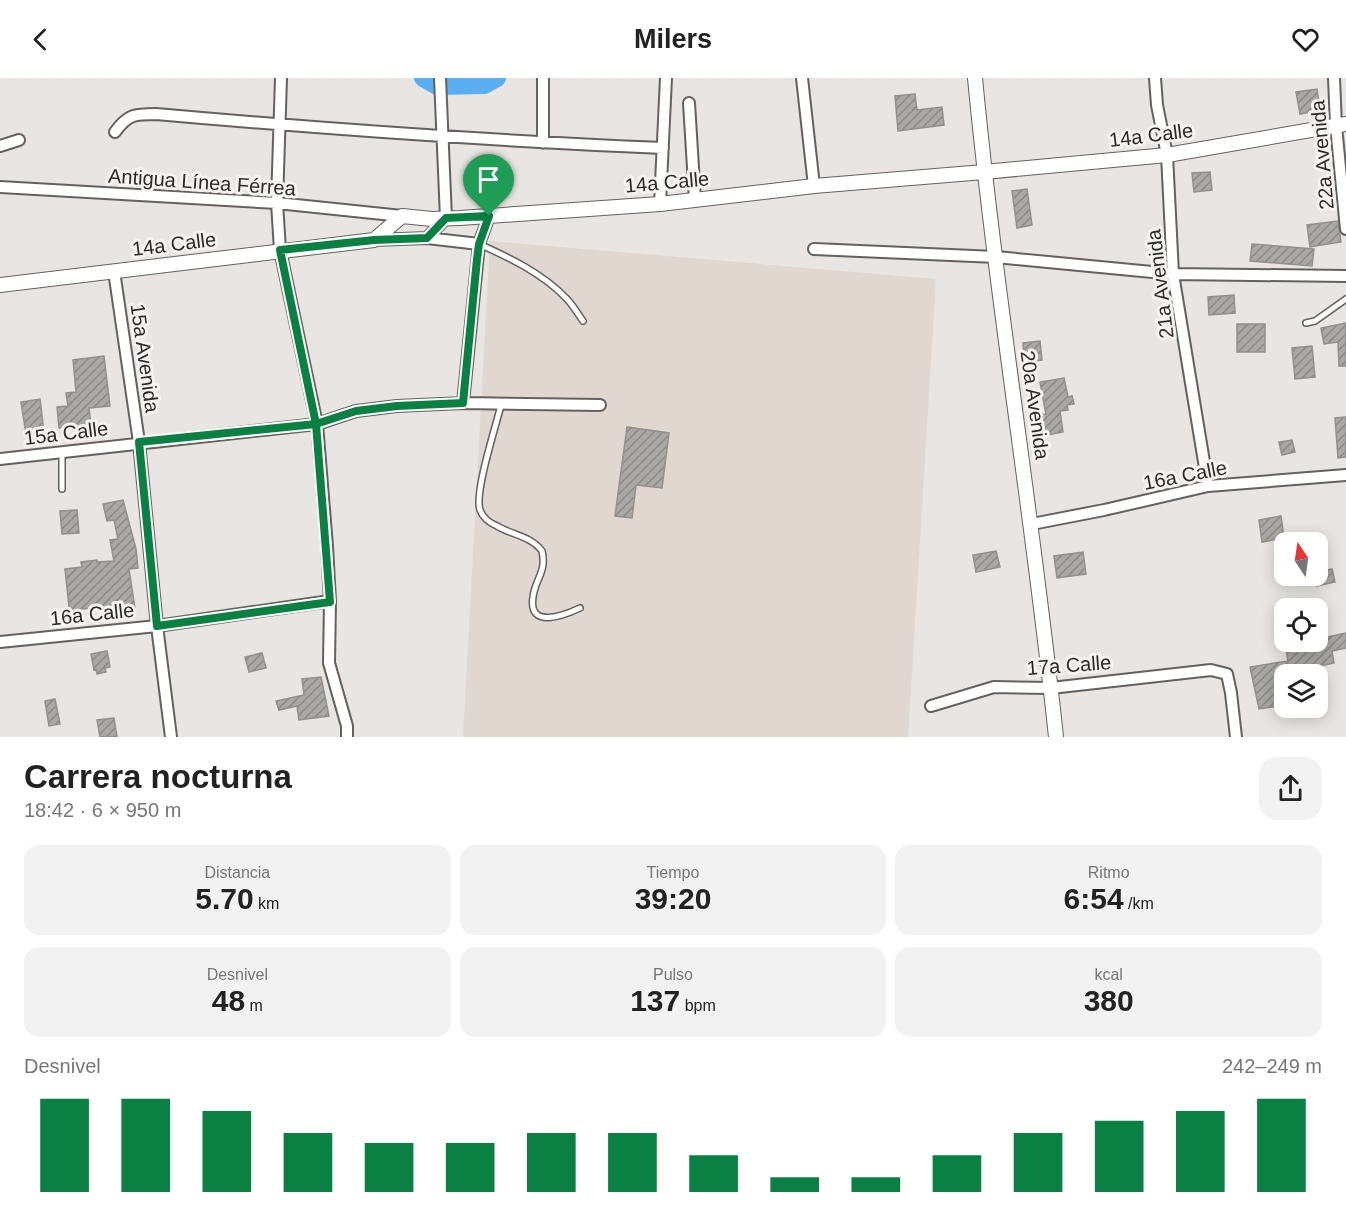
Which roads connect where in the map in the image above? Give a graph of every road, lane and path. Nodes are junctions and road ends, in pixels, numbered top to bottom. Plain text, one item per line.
1 (281, 78) edge
2 (440, 78) edge
3 (543, 78) edge
4 (666, 78) edge
5 (802, 78) edge
6 (975, 78) edge
7 (1155, 78) edge
8 (1334, 78) edge
9 (689, 103) dead end
10 (280, 125) junction
11 (1341, 125) edge
12 (115, 132) dead end
13 (442, 135) junction
14 (20, 140) dead end
15 (543, 143) junction
16 (0, 146) edge
17 (663, 148) junction
18 (1167, 155) junction
19 (984, 172) junction
20 (814, 186) junction
21 (0, 187) edge
22 (694, 200) junction
23 (277, 203) junction
24 (660, 204) junction
25 (402, 216) junction
26 (489, 216) junction
27 (446, 218) junction
28 (1346, 228) edge
29 (427, 238) junction
30 (374, 240) junction
31 (479, 244) junction
32 (814, 249) dead end
33 (280, 250) junction
34 (996, 257) junction
35 (114, 271) junction
36 (1173, 274) junction
37 (1346, 276) edge
38 (0, 285) edge
39 (1346, 299) edge
40 (583, 321) dead end
41 (1306, 323) dead end
42 (463, 403) junction
43 (501, 405) junction
44 (600, 405) dead end
45 (316, 424) junction
46 (139, 442) junction
47 (62, 451) junction
48 (0, 459) edge
49 (1346, 475) edge
50 (1208, 486) junction
51 (63, 489) dead end
52 (1032, 524) junction
53 (330, 602) junction
54 (580, 608) dead end
55 (157, 626) junction
56 (0, 642) edge
57 (1051, 688) junction
58 (931, 706) dead end
59 (171, 737) edge
60 (347, 737) edge
61 (1056, 737) edge
62 (1236, 737) edge

1 - 10 street
2 - 13 street
3 - 15 street
4 - 17 street
5 - 20 street
6 - 19 street, 20a Avenida
7 - 18 street, 21a Avenida
8 - 11 street, 22a Avenida
9 - 22 street
10 - 12 street
10 - 13 street
10 - 23 street
11 - 18 street, 14a Calle
11 - 28 street, 22a Avenida
13 - 15 street
13 - 27 street
14 - 16 street
15 - 17 street
17 - 24 street
18 - 19 street, 14a Calle
18 - 36 street, 21a Avenida
19 - 20 street, 14a Calle
19 - 34 street, 20a Avenida
20 - 22 street, 14a Calle
21 - 23 street, Antigua Línea Férrea
22 - 24 street, 14a Calle
23 - 25 street, Antigua Línea Férrea
23 - 33 street
24 - 26 street, 14a Calle
25 - 27 street, 14a Calle
25 - 30 street
26 - 27 street, 14a Calle
26 - 31 street
27 - 29 street
29 - 30 street
29 - 31 street
30 - 33 street, 14a Calle
31 - 40 lane
31 - 42 street
32 - 34 street
33 - 35 street, 14a Calle
33 - 45 street
34 - 36 street
34 - 52 street, 20a Avenida
35 - 38 street, 14a Calle
35 - 46 street, 15a Avenida
36 - 37 street
36 - 50 street, 21a Avenida
39 - 41 lane
42 - 43 street, 15a Calle
42 - 45 street, 15a Calle
43 - 44 street, 15a Calle
43 - 54 lane
45 - 46 street, 15a Calle
45 - 53 street
46 - 47 street, 15a Calle
46 - 55 street, 15a Avenida
47 - 48 street, 15a Calle
47 - 51 lane
49 - 50 street, 16a Calle
50 - 52 street, 16a Calle
52 - 57 street, 20a Avenida
53 - 55 street, 16a Calle
53 - 60 street
55 - 56 street, 16a Calle
55 - 59 street, 15a Avenida
57 - 58 street, 17a Calle
57 - 61 street, 20a Avenida
57 - 62 street, 17a Calle

